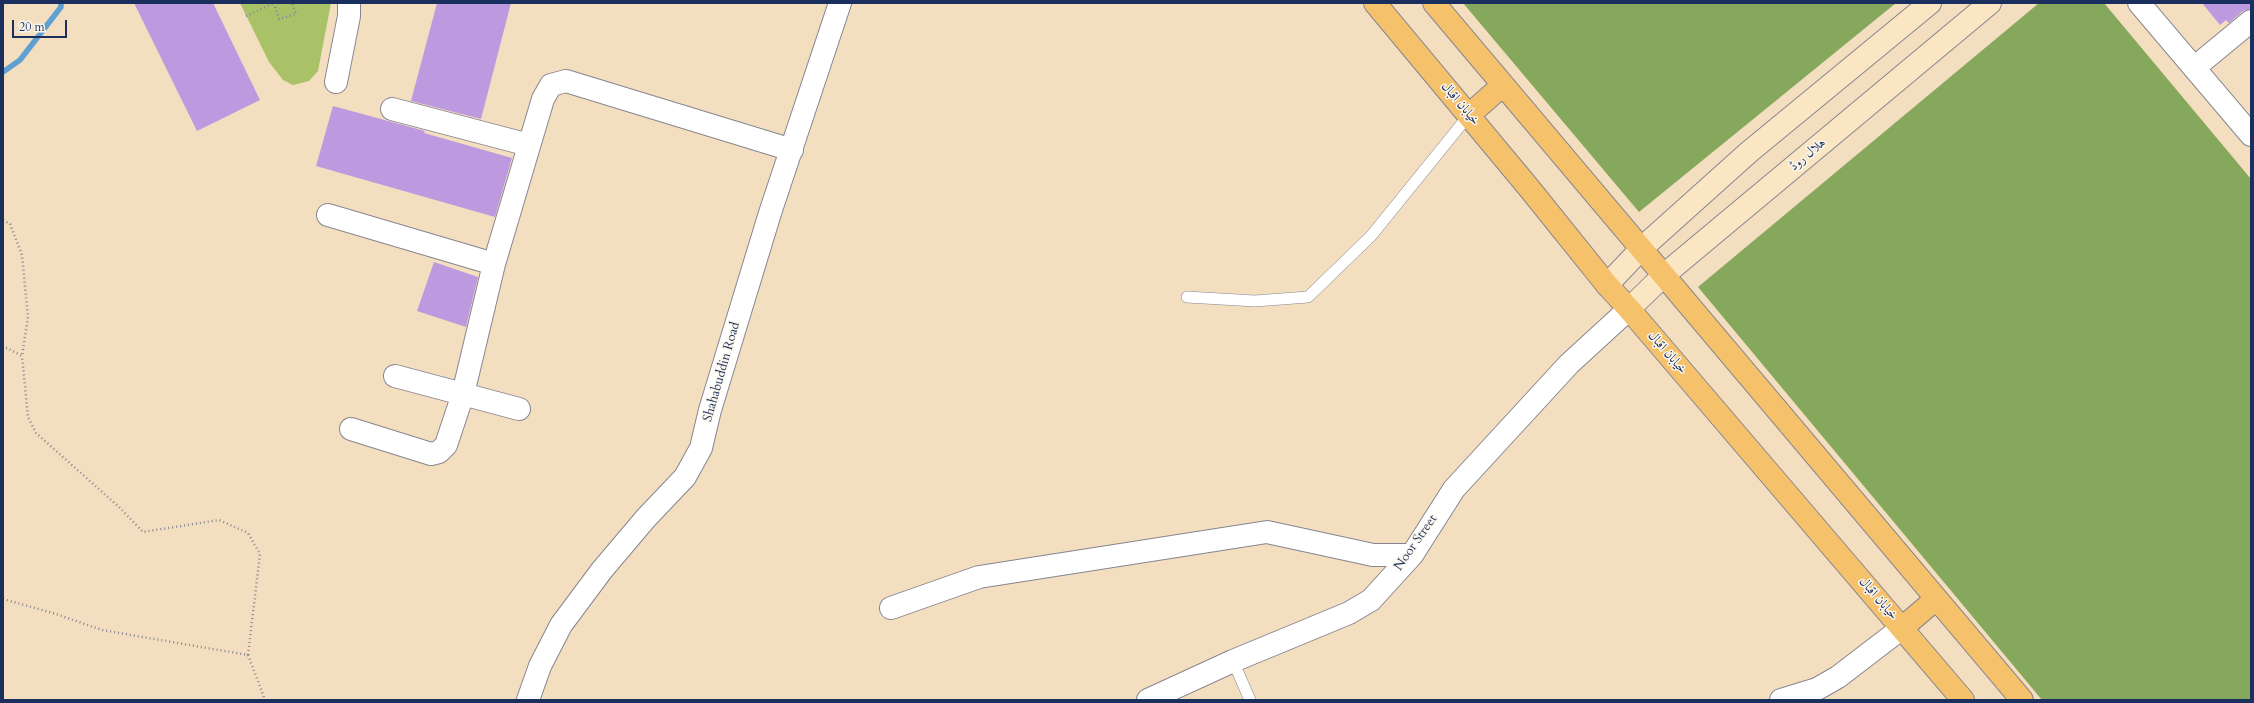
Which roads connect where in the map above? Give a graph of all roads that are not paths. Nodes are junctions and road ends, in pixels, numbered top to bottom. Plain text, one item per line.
1 (349, 3) edge
2 (840, 3) edge
3 (1375, 3) edge
4 (1434, 3) edge
5 (1930, 3) edge
6 (1990, 3) edge
7 (2139, 3) edge
8 (2251, 21) edge
9 (2194, 68) junction
10 (336, 82) dead end
11 (1503, 85) junction
12 (392, 109) dead end
13 (1469, 115) junction
14 (2251, 135) edge
15 (529, 145) junction
16 (792, 150) junction
17 (328, 215) dead end
18 (1642, 248) junction
19 (494, 264) junction
20 (1664, 276) junction
21 (1607, 285) junction
22 (1187, 297) dead end
23 (1630, 309) junction
24 (395, 376) dead end
25 (463, 394) junction
26 (519, 409) dead end
27 (352, 429) dead end
28 (1412, 555) junction
29 (1936, 599) junction
30 (891, 608) dead end
31 (1902, 628) junction
32 (1233, 661) junction
33 (530, 699) edge
34 (1148, 700) edge
35 (1250, 700) edge
36 (1781, 700) edge
37 (1963, 700) edge
38 (2022, 700) edge

1 - 10 street
2 - 16 street, Shahabuddin Road
3 - 13 main road, خیابان اقبال
4 - 11 main road
5 - 18 street
6 - 20 street, ہلال روڈ
7 - 9 street
8 - 9 street
9 - 14 street
11 - 13 main road
11 - 18 main road
12 - 15 street
13 - 21 main road, خیابان اقبال
13 - 22 lane
15 - 16 street
15 - 19 street
16 - 33 street, Shahabuddin Road
17 - 19 street
18 - 20 main road
18 - 21 street
19 - 25 street
20 - 23 street, ہلال روڈ
20 - 29 main road
21 - 23 main road, خیابان اقبال
23 - 28 street, Noor Street
23 - 31 main road, خیابان اقبال
24 - 25 street
25 - 26 street
25 - 27 street
28 - 30 street
28 - 32 street, Noor Street
29 - 31 main road
29 - 38 main road
31 - 36 street
31 - 37 main road, خیابان اقبال
32 - 34 street, Noor Street
32 - 35 lane

